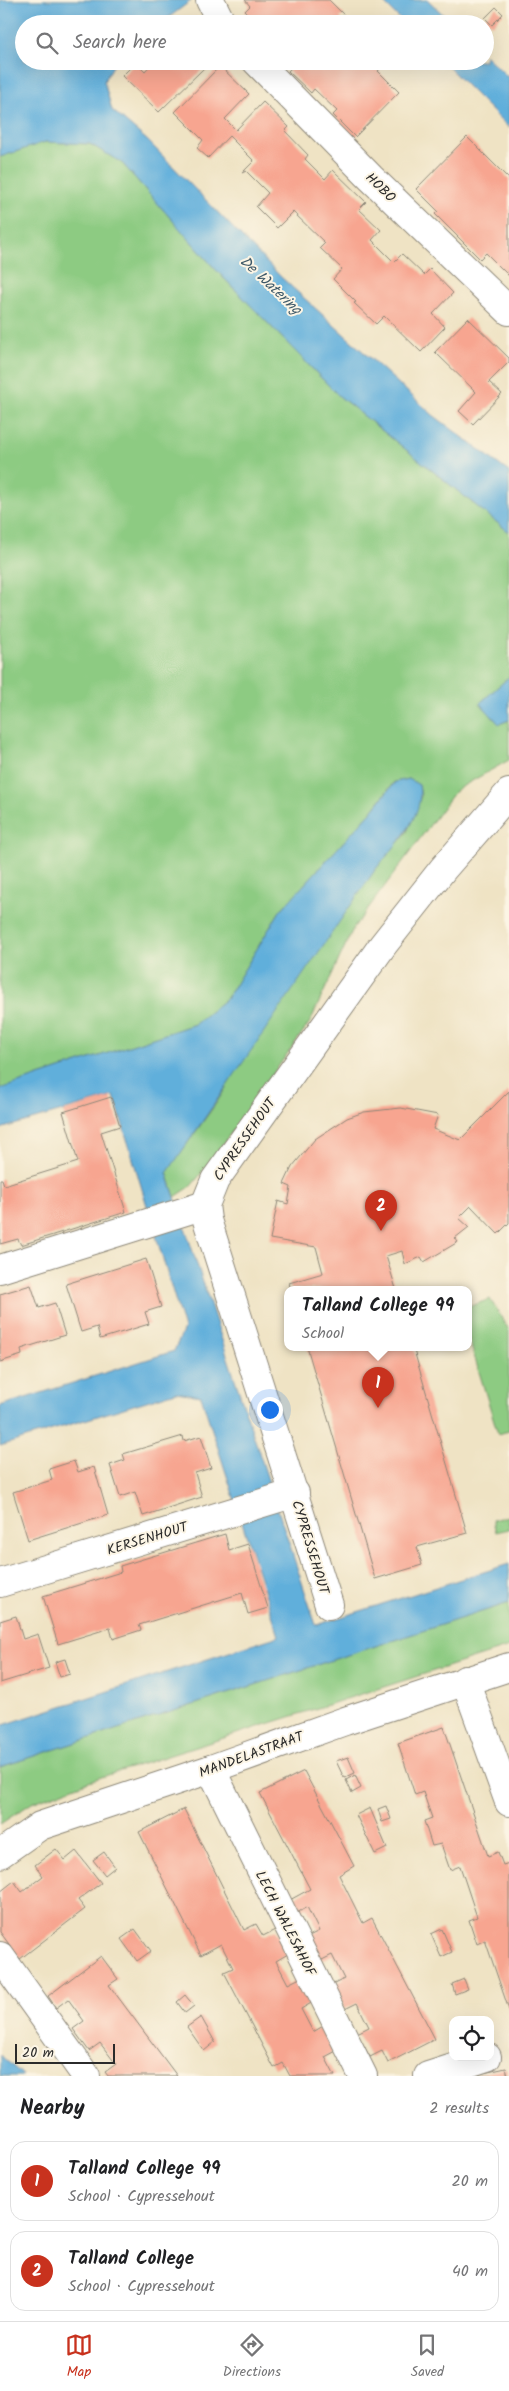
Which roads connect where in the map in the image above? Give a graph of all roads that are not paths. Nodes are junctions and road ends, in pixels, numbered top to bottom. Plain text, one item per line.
1 (210, 0) edge
2 (218, 15) edge
3 (265, 70) edge
4 (509, 311) edge
5 (509, 792) edge
6 (198, 1208) junction
7 (0, 1269) edge
8 (286, 1496) junction
9 (0, 1583) edge
10 (329, 1605) dead end
11 (509, 1667) edge
12 (465, 1680) junction
13 (210, 1769) junction
14 (509, 1802) edge
15 (0, 1854) edge
16 (6, 1965) edge
17 (509, 2050) edge
18 (494, 2055) edge
19 (476, 2061) edge
20 (86, 2076) edge
21 (363, 2076) edge
22 (428, 2076) edge

1 - 2 street
3 - 4 street, HOBO
5 - 6 street, CYPRESSEHOUT
6 - 7 street
6 - 8 street, CYPRESSEHOUT
8 - 9 street, KERSENHOUT
8 - 10 street, CYPRESSEHOUT
11 - 12 street, MANDELASTRAAT
12 - 13 street, MANDELASTRAAT
12 - 14 street
13 - 15 street, MANDELASTRAAT
13 - 21 street, LECH WALESAHOF
16 - 20 street
17 - 18 street
19 - 22 street

